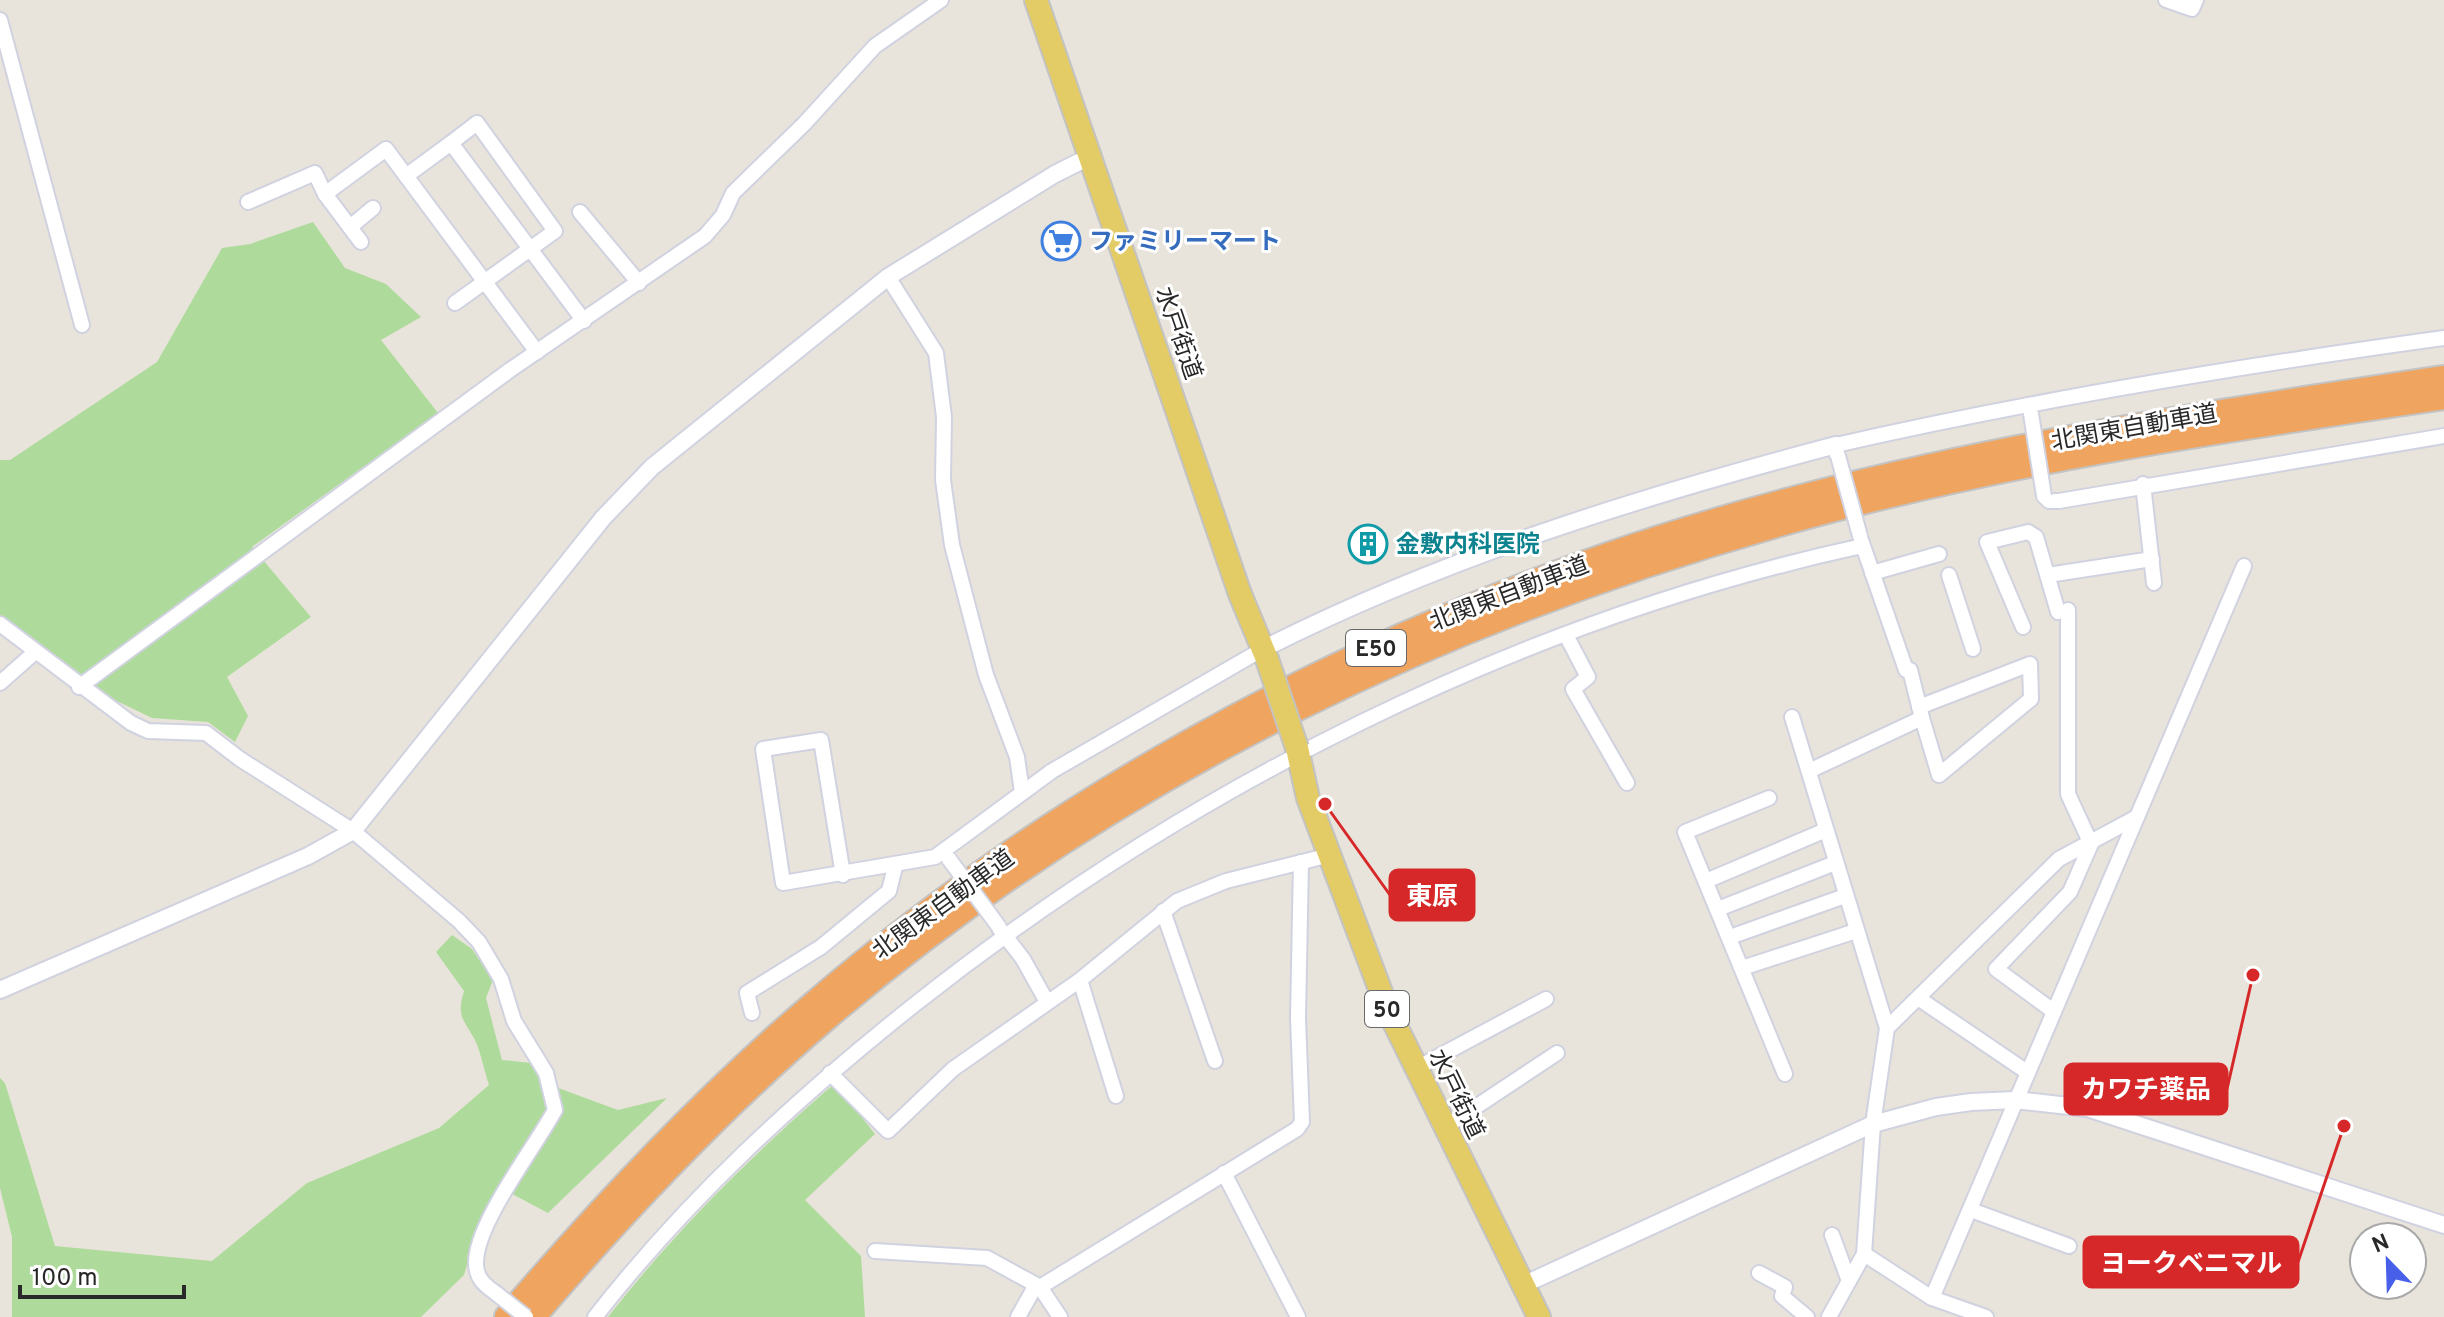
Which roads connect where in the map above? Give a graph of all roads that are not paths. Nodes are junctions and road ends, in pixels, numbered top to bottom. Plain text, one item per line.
1 (941, 0) edge
2 (1036, 0) edge
3 (2166, 0) edge
4 (2196, 0) edge
5 (0, 20) edge
6 (451, 143) junction
7 (1089, 157) junction
8 (406, 176) junction
9 (325, 194) junction
10 (248, 202) dead end
11 (373, 208) dead end
12 (580, 212) dead end
13 (350, 227) junction
14 (361, 242) dead end
15 (530, 249) junction
16 (888, 277) junction
17 (484, 282) junction
18 (639, 283) junction
19 (455, 303) dead end
20 (584, 321) junction
21 (82, 325) dead end
22 (2444, 338) edge
23 (537, 352) junction
24 (2444, 378) edge
25 (2444, 397) edge
26 (2030, 409) junction
27 (2444, 436) edge
28 (1837, 451) junction
29 (2143, 484) junction
30 (1861, 541) junction
31 (1939, 554) dead end
32 (2152, 559) junction
33 (2244, 566) dead end
34 (1872, 573) junction
35 (1949, 575) dead end
36 (2048, 575) junction
37 (2154, 583) dead end
38 (0, 624) edge
39 (2023, 627) dead end
40 (1566, 635) junction
41 (1973, 649) dead end
42 (34, 653) junction
43 (1259, 657) junction
44 (0, 683) edge
45 (79, 687) junction
46 (1921, 712) junction
47 (1792, 717) dead end
48 (1292, 755) junction
49 (1809, 771) junction
50 (1627, 783) dead end
51 (1022, 792) junction
52 (1769, 798) dead end
53 (2137, 817) junction
54 (1826, 830) junction
55 (353, 831) junction
56 (2091, 844) junction
57 (946, 855) junction
58 (1330, 855) junction
59 (1301, 862) junction
60 (1835, 863) junction
61 (895, 867) junction
62 (843, 875) junction
63 (1706, 881) junction
64 (1845, 896) junction
65 (1718, 909) junction
66 (1163, 911) junction
67 (1001, 931) junction
68 (1856, 931) junction
69 (1730, 937) junction
70 (1742, 968) junction
71 (1080, 980) junction
72 (0, 990) edge
73 (1918, 998) junction
74 (1546, 999) dead end
75 (1047, 1002) junction
76 (2053, 1011) junction
77 (752, 1013) dead end
78 (1887, 1028) junction
79 (1557, 1053) dead end
80 (1215, 1061) dead end
81 (1415, 1069) junction
82 (2027, 1072) junction
83 (830, 1073) junction
84 (1785, 1074) dead end
85 (1116, 1096) dead end
86 (2015, 1100) junction
87 (1873, 1124) junction
88 (1444, 1128) junction
89 (1224, 1173) junction
90 (1971, 1210) junction
91 (2444, 1225) edge
92 (1832, 1235) dead end
93 (2069, 1246) dead end
94 (875, 1251) dead end
95 (1864, 1254) junction
96 (1759, 1273) dead end
97 (1849, 1281) junction
98 (1523, 1285) junction
99 (1038, 1286) junction
100 (1932, 1298) junction
101 (1960, 1312) edge
102 (507, 1317) edge
103 (526, 1317) edge
104 (533, 1317) edge
105 (595, 1317) edge
106 (1018, 1317) edge
107 (1060, 1317) edge
108 (1298, 1317) edge
109 (1539, 1317) edge
110 (1807, 1317) edge
111 (1829, 1317) edge
112 (1986, 1317) edge

1 - 18 street
2 - 7 main road, 水戸街道 / 50
3 - 4 street
5 - 21 street
6 - 8 street
6 - 15 street
6 - 15 street
7 - 16 street
7 - 43 main road, 水戸街道 / 50
8 - 9 street
8 - 17 street
9 - 10 street
9 - 13 street
11 - 13 street
12 - 18 street
13 - 14 street
15 - 17 street
15 - 20 street
16 - 51 street
16 - 55 street
17 - 19 street
17 - 23 street
18 - 20 street
20 - 23 street
22 - 26 street
23 - 45 street
24 - 102 highway, 北関東自動車道 / E50
25 - 104 highway, 北関東自動車道 / E50
26 - 28 street
26 - 29 street, bridge
27 - 29 street
28 - 30 street, bridge
28 - 43 street
29 - 32 street
30 - 34 street
30 - 40 street
31 - 34 street
32 - 36 street
32 - 37 street
33 - 53 street
34 - 46 street
35 - 41 street
36 - 39 street
36 - 56 street
38 - 42 street
40 - 48 street
40 - 50 street
42 - 44 street
42 - 45 street
43 - 48 main road, 水戸街道 / 50
43 - 51 street
45 - 55 street
46 - 46 street
46 - 49 street
47 - 49 street
48 - 58 main road, 水戸街道 / 50
48 - 67 street
49 - 54 street
51 - 57 street
52 - 63 street
53 - 56 street
53 - 76 street
54 - 60 street
54 - 63 street
55 - 72 street
55 - 103 street, bridge
56 - 73 street
56 - 76 street
57 - 61 street
57 - 67 street, bridge
58 - 59 street
58 - 81 main road, 水戸街道 / 50
59 - 66 street
59 - 89 street
60 - 64 street
60 - 65 street
61 - 62 street
61 - 77 street
62 - 62 street
63 - 65 street
64 - 68 street
64 - 69 street
65 - 69 street
66 - 71 street
66 - 80 street
67 - 75 street
67 - 83 street
68 - 70 street
68 - 78 street
69 - 70 street
70 - 84 street
71 - 75 street
71 - 85 street
73 - 78 street
73 - 82 street
74 - 81 street
75 - 83 street
76 - 82 street
78 - 87 street
79 - 88 street
81 - 88 main road, 水戸街道 / 50
82 - 86 street
83 - 105 street
86 - 87 street
86 - 90 street
86 - 91 street
87 - 95 street
87 - 98 street
88 - 98 main road, 水戸街道 / 50
89 - 99 street
89 - 108 street
90 - 93 street
90 - 100 street
92 - 97 street
94 - 99 street
95 - 97 street
95 - 100 street
96 - 110 street
97 - 111 street
98 - 109 main road, 水戸街道 / 50
99 - 106 street
99 - 107 street
100 - 101 street
101 - 112 street

